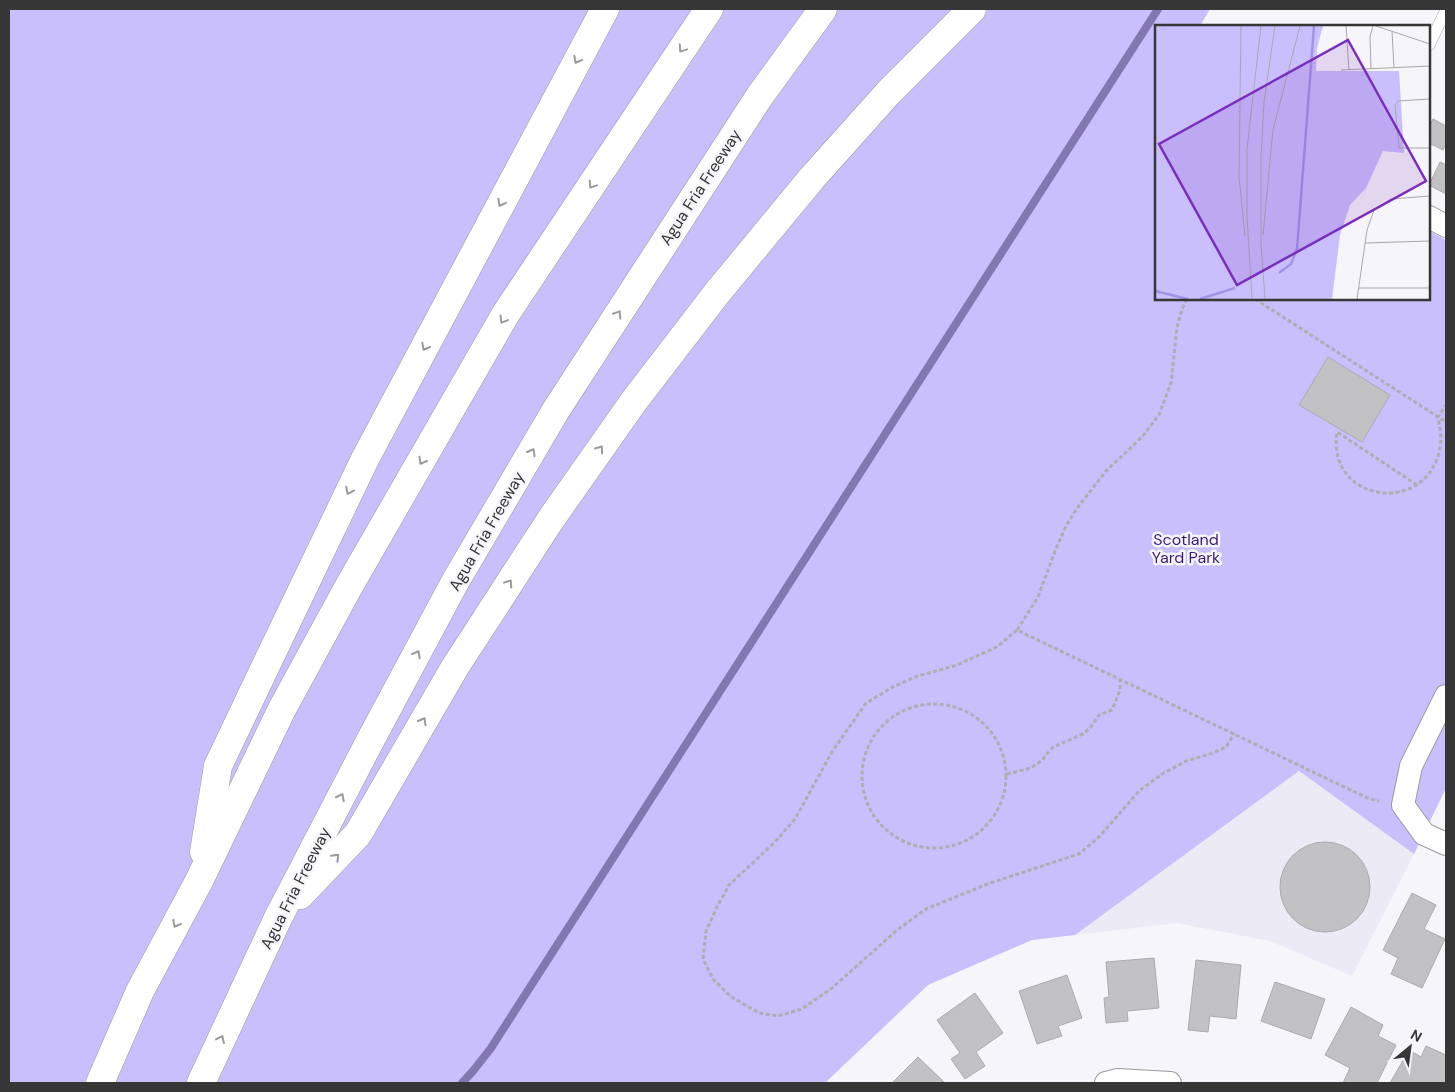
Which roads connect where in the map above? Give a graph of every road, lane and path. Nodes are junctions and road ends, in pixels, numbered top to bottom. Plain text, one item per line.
1 (605, 9) edge
2 (709, 9) edge
3 (823, 9) edge
4 (972, 9) edge
5 (1446, 10) edge
6 (1430, 43) edge
7 (1430, 218) edge
8 (1446, 226) edge
9 (1186, 300) edge
10 (1257, 300) edge
11 (1446, 405) edge
12 (1438, 417) junction
13 (1446, 422) edge
14 (1417, 485) junction
15 (1017, 630) junction
16 (1120, 680) junction
17 (1446, 696) edge
18 (1234, 734) junction
19 (1007, 774) junction
20 (1403, 805) junction
21 (1446, 844) edge
22 (199, 881) junction
23 (278, 918) junction
24 (1112, 1082) edge
25 (100, 1083) edge
26 (201, 1083) edge
27 (1170, 1083) edge

1 -> 22 highway
2 -> 22 highway
23 -> 3 highway, Agua Fria Freeway
23 -> 4 highway
5 - 6 lane
7 - 8 street
9 - 15 path
10 - 12 path
11 - 12 path
12 - 13 path
12 - 14 path
14 - 14 path
15 - 16 path
15 - 18 path
16 - 18 path
16 - 19 path
17 - 20 street
18 - 20 path
19 - 19 path
20 - 21 street
22 -> 25 highway
26 -> 23 highway, Agua Fria Freeway
24 - 27 street

